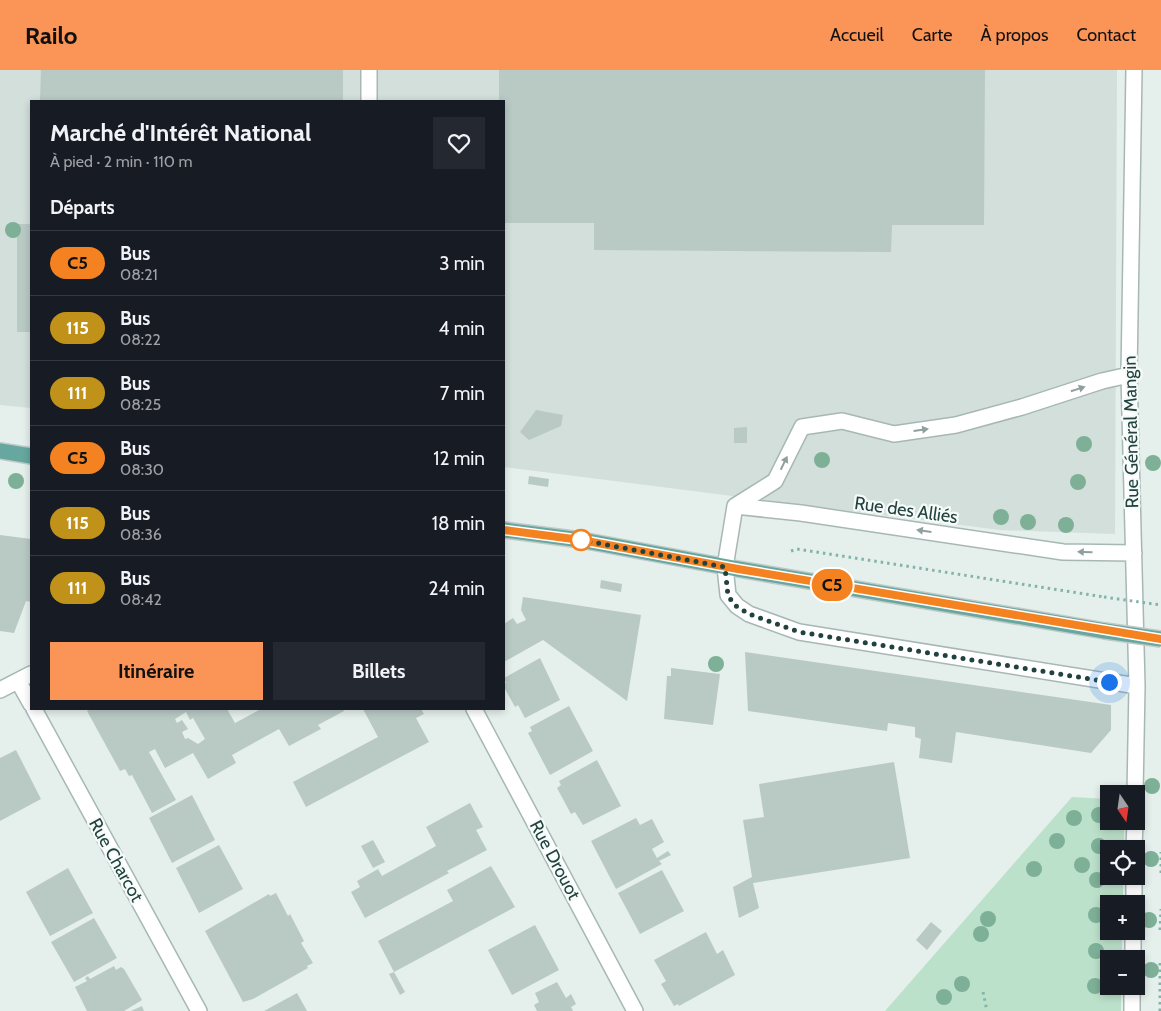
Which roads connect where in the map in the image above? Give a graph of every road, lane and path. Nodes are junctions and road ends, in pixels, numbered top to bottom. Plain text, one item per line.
1 (369, 70) edge
2 (1134, 70) edge
3 (369, 100) edge
4 (1130, 375) junction
5 (0, 451) edge
6 (30, 456) edge
7 (735, 506) junction
8 (505, 530) edge
9 (789, 552) dead end
10 (1134, 553) junction
11 (725, 567) junction
12 (1161, 605) edge
13 (1161, 639) edge
14 (24, 677) edge
15 (1137, 686) junction
16 (0, 690) edge
17 (30, 700) edge
18 (35, 710) edge
19 (475, 710) edge
20 (1135, 785) edge
21 (1161, 843) edge
22 (1161, 883) edge
23 (1161, 902) edge
24 (1160, 932) edge
25 (1160, 952) edge
26 (983, 992) dead end
27 (1132, 995) edge
28 (199, 1011) edge
29 (635, 1011) edge
30 (987, 1011) edge
31 (1132, 1011) edge
32 (1160, 1011) edge

1 - 3 street
2 - 4 street, Rue Général Mangin
7 -> 4 street
4 - 10 street, Rue Général Mangin
5 - 6 main road
10 -> 7 street, Rue des Alliés
7 - 11 street
8 - 11 main road
9 - 12 path, bridge
10 - 15 street, Rue Général Mangin
11 - 13 main road, bridge
11 - 15 street
14 - 16 street
14 - 17 street
15 - 20 street, Rue Général Mangin
18 - 28 street, Rue Charcot
19 - 29 street, Rue Drouot
21 - 22 path
23 - 24 path
25 - 32 path
26 - 30 path
27 - 31 street

